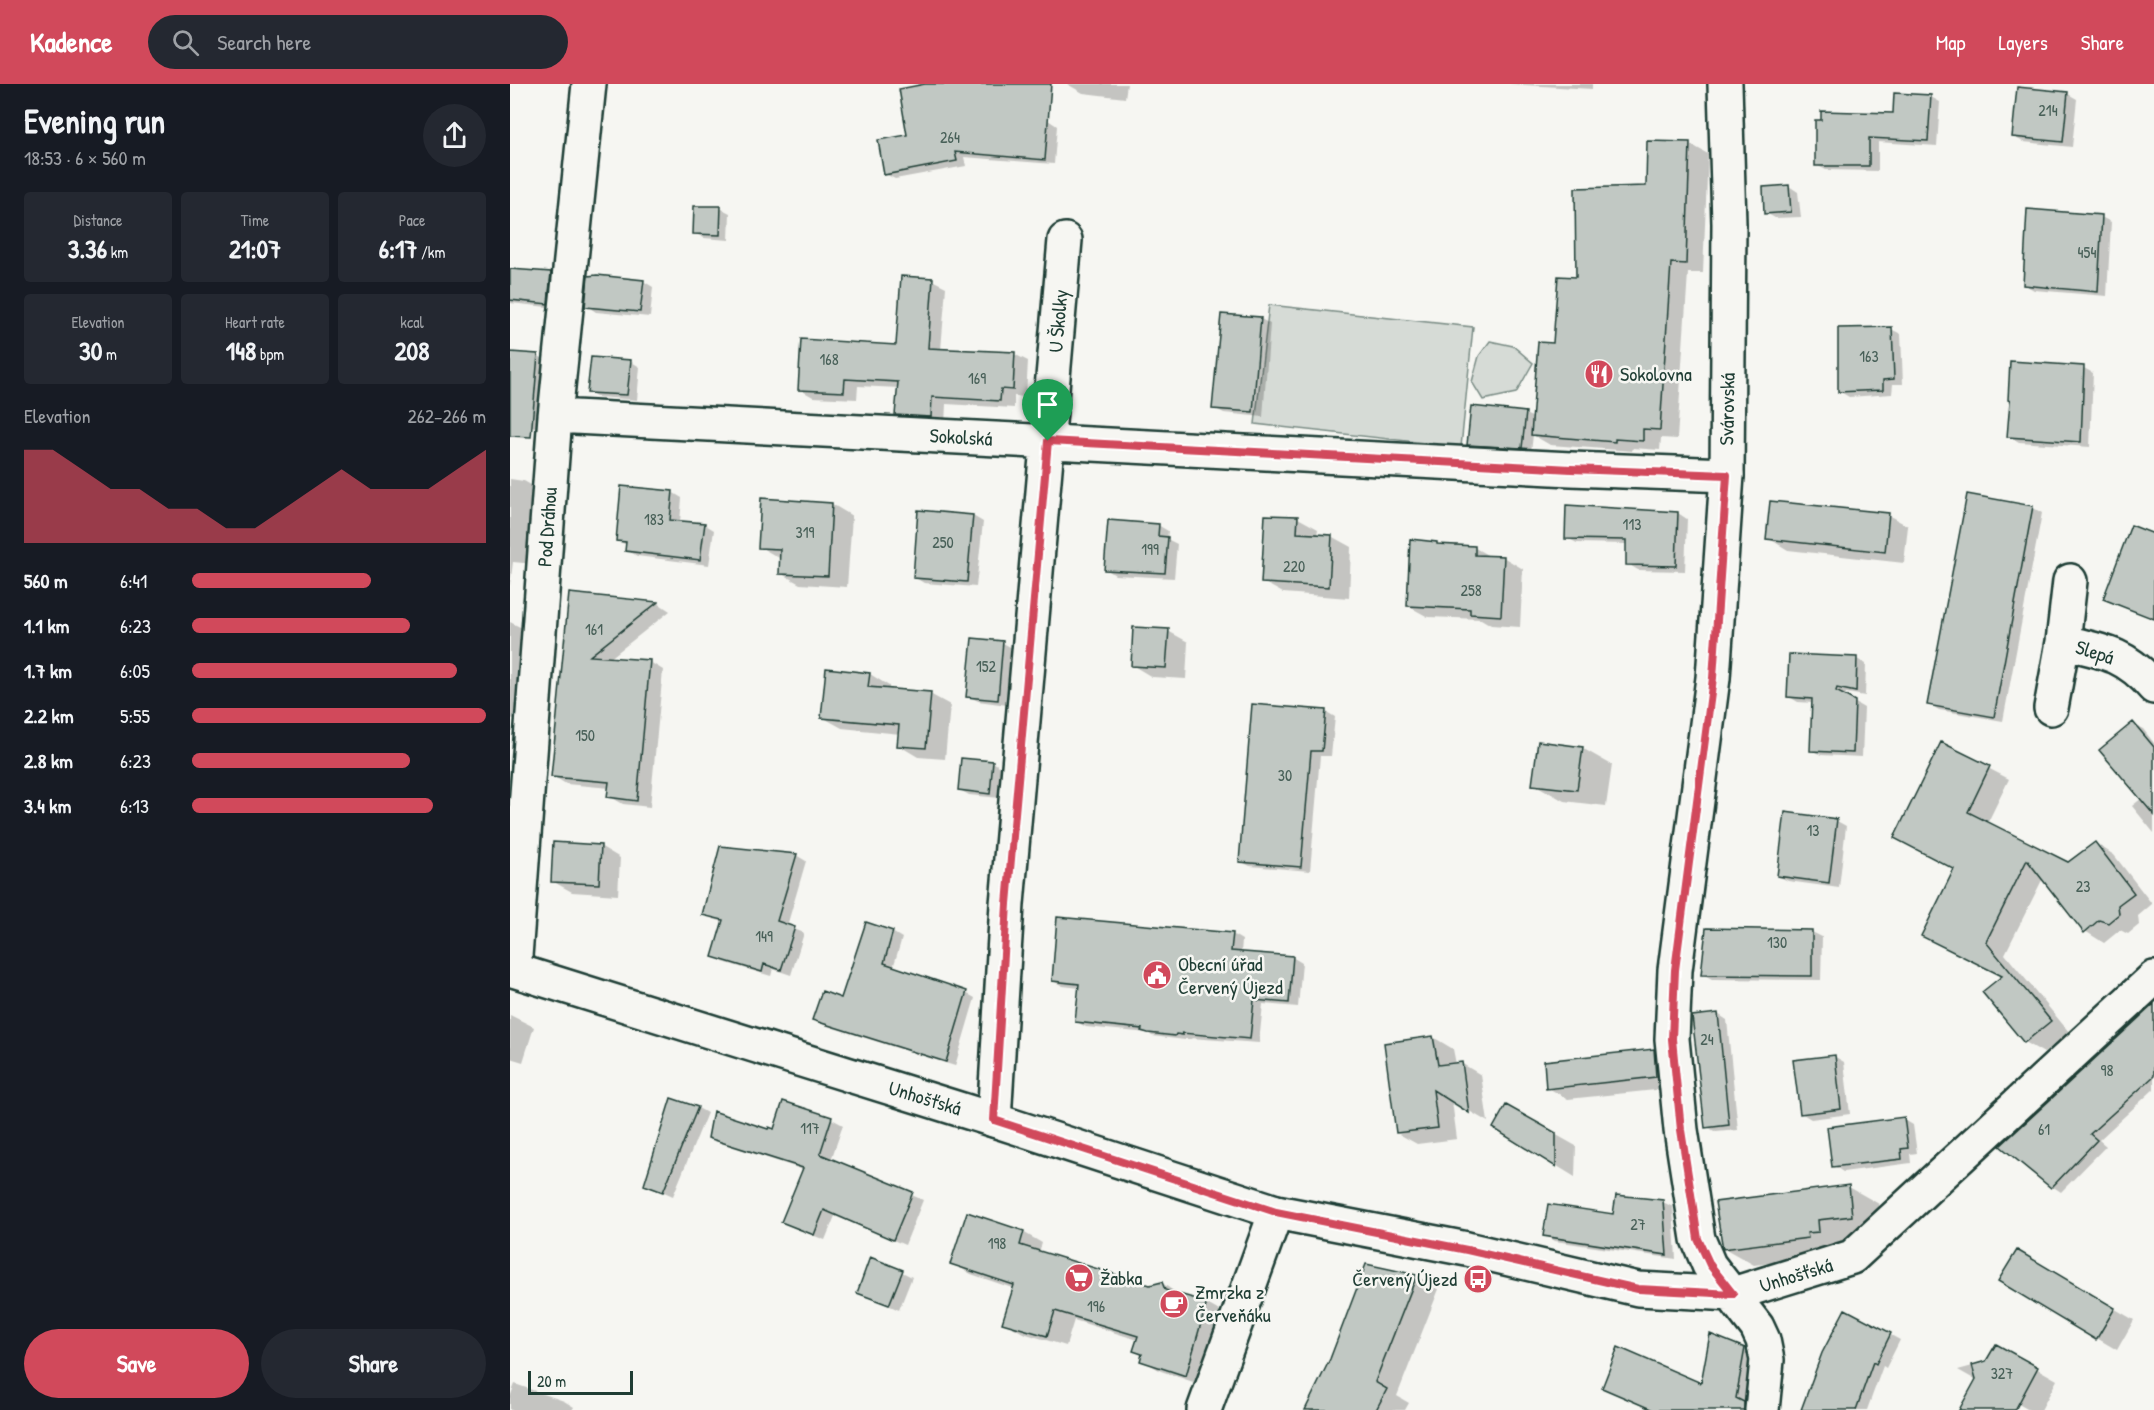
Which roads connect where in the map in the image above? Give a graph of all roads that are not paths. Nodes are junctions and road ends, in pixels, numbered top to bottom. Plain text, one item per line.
1 (589, 84) edge
2 (1725, 84) edge
3 (1065, 240) dead end
4 (555, 416) junction
5 (1048, 441) junction
6 (1727, 475) junction
7 (2070, 582) dead end
8 (2063, 642) junction
9 (2154, 687) edge
10 (2051, 708) dead end
11 (512, 969) edge
12 (2154, 978) edge
13 (994, 1120) junction
14 (1276, 1212) junction
15 (1733, 1294) junction
16 (1204, 1410) edge
17 (1762, 1410) edge

1 - 4 street, Pod Dráhou
2 - 6 street, Svárovská
3 - 5 street, U Školky
4 - 5 street, Sokolská
4 - 11 street, Pod Dráhou
5 - 6 street, Sokolská
5 - 13 street, U Školky
6 - 15 street, Svárovská
7 - 8 street, Slepá
8 - 9 street, Slepá
8 - 10 street, Slepá
11 - 13 street, Unhošťská
12 - 15 street, Unhošťská
13 - 14 street, Unhošťská
14 - 15 street, Unhošťská
14 - 16 street
15 - 17 street, Svárovská

